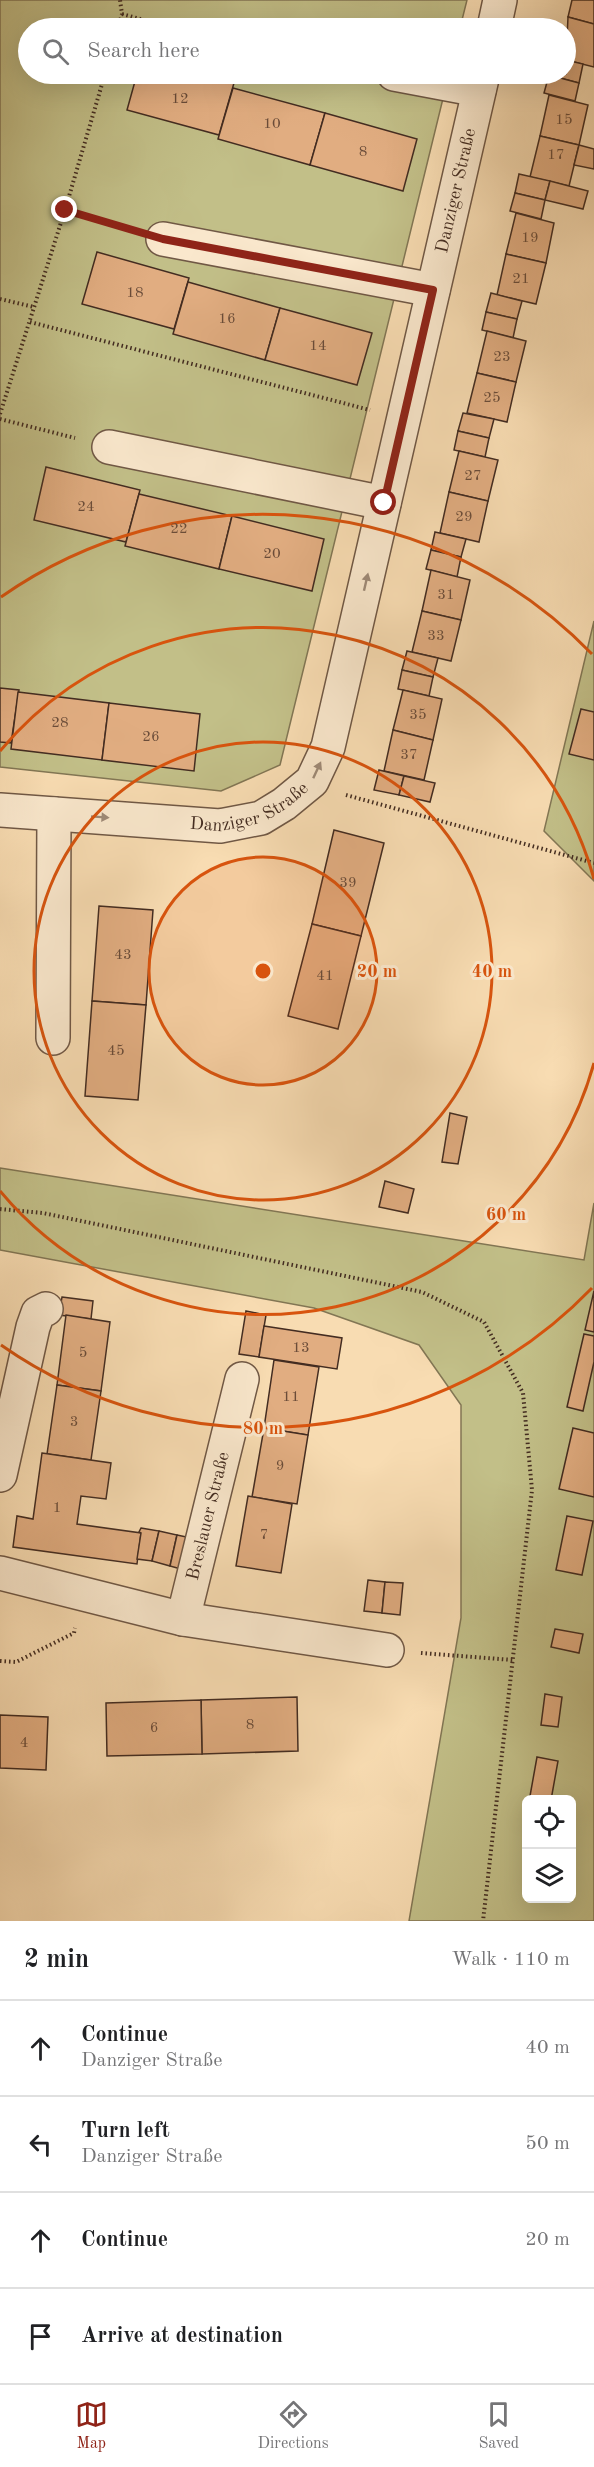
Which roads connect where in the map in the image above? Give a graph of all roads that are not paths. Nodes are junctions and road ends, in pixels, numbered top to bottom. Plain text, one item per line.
1 (500, 0) edge
2 (496, 18) edge
3 (481, 84) edge
4 (163, 239) road end
5 (433, 290) junction
6 (109, 447) road end
7 (384, 503) junction
8 (0, 810) edge
9 (54, 814) junction
10 (53, 1038) dead end
11 (46, 1309) dead end
12 (242, 1379) dead end
13 (0, 1475) edge
14 (0, 1573) edge
15 (183, 1619) junction
16 (387, 1650) road end

1 - 2 street
3 - 5 street, Danziger Straße
4 - 5 street
5 - 7 street, Danziger Straße
6 - 7 street
9 -> 7 street, Danziger Straße
8 - 9 street, Danziger Straße
9 - 10 street
11 - 13 street
12 - 15 street, Breslauer Straße
14 - 15 street
15 - 16 street

